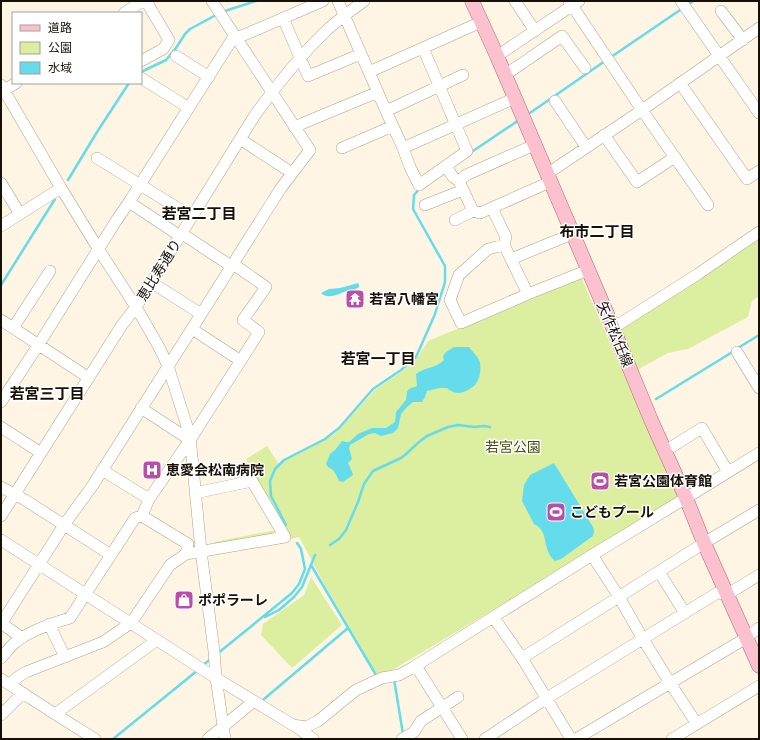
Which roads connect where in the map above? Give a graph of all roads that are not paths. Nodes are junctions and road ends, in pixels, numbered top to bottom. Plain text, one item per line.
1 (144, 1) edge
2 (212, 1) edge
3 (338, 1) edge
4 (364, 1) edge
5 (472, 1) edge
6 (515, 1) edge
7 (315, 3) edge
8 (573, 3) edge
9 (683, 4) edge
10 (721, 10) dead end
11 (126, 12) edge
12 (345, 16) junction
13 (283, 18) junction
14 (481, 22) junction
15 (759, 28) edge
16 (535, 31) junction
17 (237, 38) junction
18 (743, 40) junction
19 (423, 48) junction
20 (361, 54) junction
21 (176, 56) dead end
22 (497, 56) junction
23 (719, 56) junction
24 (300, 58) junction
25 (142, 60) edge
26 (585, 68) dead end
27 (369, 72) junction
28 (463, 75) dead end
29 (505, 75) junction
30 (209, 77) junction
31 (142, 79) edge
32 (680, 83) junction
33 (14, 84) edge
34 (440, 86) junction
35 (2, 89) edge
36 (272, 92) junction
37 (378, 92) junction
38 (515, 98) junction
39 (554, 101) dead end
40 (757, 106) edge
41 (189, 108) junction
42 (642, 110) junction
43 (386, 111) junction
44 (456, 124) junction
45 (393, 126) junction
46 (294, 127) junction
47 (604, 135) junction
48 (240, 139) junction
49 (534, 145) junction
50 (586, 147) junction
51 (342, 148) dead end
52 (403, 148) junction
53 (675, 157) junction
54 (97, 158) dead end
55 (447, 168) junction
56 (759, 171) edge
57 (292, 173) junction
58 (548, 178) junction
59 (1, 183) edge
60 (140, 185) junction
61 (461, 186) junction
62 (61, 188) junction
63 (129, 202) junction
64 (426, 205) dead end
65 (708, 206) dead end
66 (492, 208) junction
67 (472, 211) junction
68 (20, 214) junction
69 (192, 217) junction
70 (455, 220) dead end
71 (1, 226) edge
72 (759, 232) edge
73 (572, 234) junction
74 (181, 235) junction
75 (504, 245) junction
76 (99, 250) junction
77 (511, 259) junction
78 (232, 265) junction
79 (588, 270) junction
80 (50, 271) dead end
81 (151, 282) junction
82 (528, 294) junction
83 (136, 307) junction
84 (201, 314) junction
85 (5, 325) edge
86 (613, 328) junction
87 (192, 329) junction
88 (40, 344) junction
89 (736, 352) dead end
90 (241, 361) junction
91 (168, 366) junction
92 (89, 378) junction
93 (5, 387) edge
94 (759, 388) edge
95 (1, 402) edge
96 (141, 408) junction
97 (1, 426) edge
98 (190, 440) junction
99 (665, 452) junction
100 (759, 452) edge
101 (41, 453) junction
102 (102, 470) junction
103 (728, 472) junction
104 (1, 487) edge
105 (195, 493) junction
106 (15, 495) junction
107 (686, 498) junction
108 (149, 499) junction
109 (759, 510) edge
110 (1, 516) edge
111 (142, 516) junction
112 (64, 525) junction
113 (1, 540) edge
114 (704, 543) junction
115 (201, 551) junction
116 (186, 554) junction
117 (111, 555) junction
118 (592, 555) junction
119 (38, 564) junction
120 (659, 572) junction
121 (759, 575) edge
122 (728, 594) junction
123 (85, 595) junction
124 (619, 597) junction
125 (685, 613) junction
126 (494, 618) junction
127 (131, 623) junction
128 (1, 624) edge
129 (49, 624) junction
130 (759, 628) edge
131 (746, 636) junction
132 (22, 638) junction
133 (643, 639) junction
134 (157, 640) junction
135 (65, 657) junction
136 (1, 658) edge
137 (522, 658) junction
138 (416, 666) junction
139 (759, 666) edge
140 (216, 678) junction
141 (5, 681) edge
142 (670, 683) junction
143 (759, 686) edge
144 (23, 693) junction
145 (458, 697) dead end
146 (547, 698) junction
147 (254, 701) junction
148 (442, 707) junction
149 (55, 714) junction
150 (1, 716) edge
151 (697, 724) junction
152 (293, 725) junction
153 (223, 726) junction
154 (95, 739) edge
155 (208, 739) edge
156 (225, 739) edge
157 (313, 739) edge
158 (402, 739) edge
159 (462, 739) edge
160 (485, 739) edge
161 (571, 739) edge
162 (576, 739) edge
163 (672, 739) edge

1 - 11 street
1 - 25 street
2 - 17 street
3 - 12 street
4 - 12 street, 恵比寿通り
5 - 14 main road, 矢作松任線
6 - 16 street
7 - 13 street
8 - 16 street
8 - 42 street
9 - 23 street
10 - 18 street
12 - 20 street
12 - 24 street, 恵比寿通り
13 - 17 street
13 - 24 street
14 - 19 street
14 - 22 main road, 矢作松任線
15 - 18 street
16 - 22 street
17 - 30 street
17 - 36 street
18 - 23 street
19 - 27 street
19 - 34 street
20 - 24 street
20 - 27 street
21 - 30 street
22 - 29 main road, 矢作松任線
23 - 32 street
23 - 40 street
24 - 36 street, 恵比寿通り
26 - 29 street
27 - 37 street
28 - 34 street
29 - 38 main road, 矢作松任線
30 - 41 street
31 - 41 street
32 - 42 street
32 - 56 street
33 - 35 street
34 - 43 street
34 - 44 street
35 - 62 street
36 - 46 street
36 - 48 street, 恵比寿通り
37 - 43 street
37 - 46 street
38 - 44 street
38 - 49 main road, 矢作松任線
39 - 50 street
41 - 60 street
42 - 47 street
42 - 53 street
43 - 45 street
44 - 52 street
44 - 55 street
45 - 51 street
45 - 52 street
46 - 57 street
47 - 50 street
47 - 53 street
48 - 57 street
48 - 69 street, 恵比寿通り
49 - 58 main road, 矢作松任線
49 - 61 street
50 - 58 street
52 - 55 street
53 - 65 street
54 - 60 street
55 - 61 street
57 - 78 street
58 - 66 street
58 - 73 main road, 矢作松任線
59 - 68 street
60 - 63 street
60 - 69 street
61 - 64 street
61 - 67 street
62 - 68 street
62 - 76 street
63 - 74 street
63 - 76 street
66 - 67 street
66 - 75 street
67 - 70 street
68 - 71 street
69 - 74 street, 恵比寿通り
72 - 86 street
73 - 77 street
73 - 79 main road, 矢作松任線
74 - 78 street
74 - 81 street, 恵比寿通り
75 - 77 street
75 - 82 street
76 - 83 street
76 - 88 street
77 - 82 street
78 - 84 street
78 - 90 street
79 - 82 street
79 - 86 main road, 矢作松任線
80 - 85 street
81 - 83 street, 恵比寿通り
81 - 84 street
83 - 91 street
83 - 92 street, 恵比寿通り
84 - 87 street
85 - 88 street
86 - 99 main road, 矢作松任線
87 - 90 street
87 - 91 street
88 - 92 street
88 - 93 street
89 - 94 street
90 - 98 street
91 - 96 street
91 - 98 street
92 - 101 street, 恵比寿通り
93 - 95 street
96 - 98 street
96 - 102 street
97 - 101 street
98 - 105 street
98 - 108 street
99 - 103 street
99 - 107 main road, 矢作松任線
100 - 103 street
101 - 106 street, 恵比寿通り
102 - 108 street
102 - 112 street
103 - 107 street
104 - 106 street
105 - 115 street
105 - 115 street
106 - 110 street, 恵比寿通り
106 - 112 street
107 - 114 main road, 矢作松任線
107 - 118 street
108 - 111 street
109 - 114 street
111 - 116 street
111 - 117 street
112 - 117 street
112 - 119 street
113 - 119 street
114 - 120 street
114 - 122 main road, 矢作松任線
115 - 116 street
115 - 140 street
116 - 127 street
117 - 123 street
118 - 124 street
118 - 126 street
119 - 123 street
119 - 128 street
120 - 124 street
120 - 125 street
121 - 122 street
122 - 125 street
122 - 131 main road, 矢作松任線
123 - 127 street
123 - 129 street
124 - 133 street
124 - 137 street
125 - 133 street
126 - 137 street
126 - 138 street
127 - 134 street
127 - 135 street
128 - 132 street
129 - 132 street
129 - 135 street
130 - 131 street
131 - 139 main road, 矢作松任線
131 - 142 street
132 - 136 street
133 - 142 street
133 - 146 street
134 - 140 street
134 - 149 street
135 - 141 street
137 - 146 street
138 - 148 street
138 - 152 street
140 - 147 street
140 - 153 street
141 - 144 street
142 - 151 street
142 - 162 street
143 - 151 street
144 - 149 street
144 - 150 street
145 - 148 street
146 - 160 street
146 - 161 street
147 - 152 street
147 - 153 street
148 - 158 street
148 - 159 street
149 - 154 street
151 - 163 street
152 - 157 street
153 - 155 street
153 - 156 street

